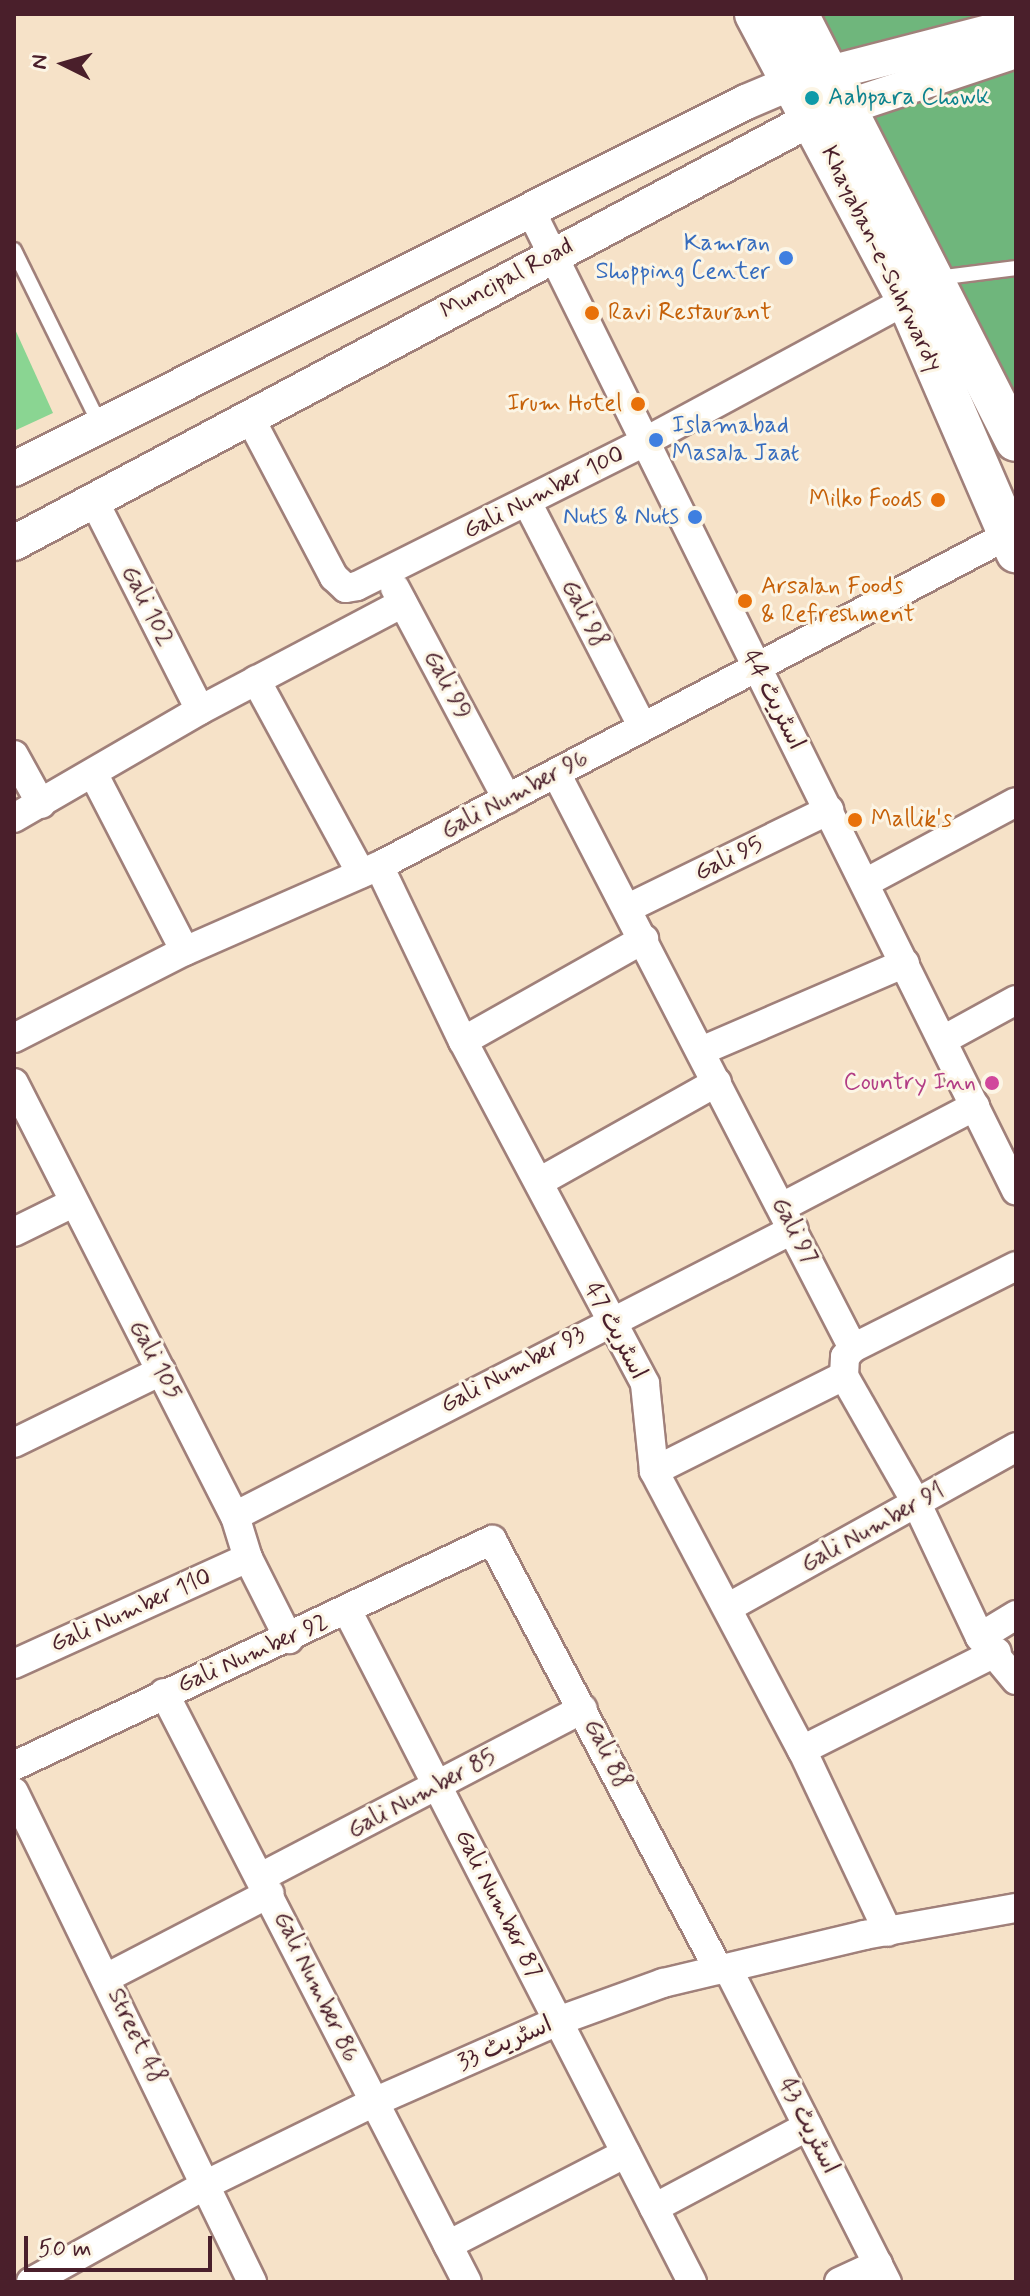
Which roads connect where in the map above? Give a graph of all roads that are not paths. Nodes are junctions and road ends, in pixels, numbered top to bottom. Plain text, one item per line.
1 (755, 14) edge
2 (798, 14) edge
3 (1016, 25) edge
4 (1016, 51) edge
5 (819, 96) junction
6 (531, 211) junction
7 (14, 250) edge
8 (554, 253) junction
9 (1016, 268) edge
10 (920, 289) junction
11 (250, 418) junction
12 (100, 425) junction
13 (648, 440) junction
14 (1016, 441) edge
15 (14, 469) edge
16 (94, 501) junction
17 (527, 502) junction
18 (14, 543) edge
19 (1012, 544) edge
20 (386, 572) junction
21 (403, 603) junction
22 (757, 670) junction
23 (256, 680) junction
24 (200, 710) junction
25 (642, 726) junction
26 (14, 755) edge
27 (93, 773) junction
28 (557, 775) junction
29 (507, 799) junction
30 (1016, 802) edge
31 (41, 804) junction
32 (829, 810) junction
33 (14, 818) edge
34 (370, 870) junction
35 (865, 883) junction
36 (628, 908) junction
37 (644, 939) junction
38 (185, 951) junction
39 (905, 963) junction
40 (1016, 1000) edge
41 (18, 1027) edge
42 (943, 1040) junction
43 (463, 1041) junction
44 (701, 1051) junction
45 (717, 1082) junction
46 (14, 1083) edge
47 (975, 1106) junction
48 (539, 1182) junction
49 (1016, 1190) edge
50 (71, 1204) junction
51 (788, 1218) junction
52 (14, 1232) edge
53 (1016, 1266) edge
54 (608, 1321) junction
55 (853, 1348) junction
56 (161, 1371) junction
57 (844, 1376) junction
58 (14, 1443) edge
59 (1016, 1447) edge
60 (654, 1471) junction
61 (917, 1504) junction
62 (235, 1516) junction
63 (492, 1540) joint
64 (248, 1558) junction
65 (729, 1607) junction
66 (348, 1612) junction
67 (1016, 1615) edge
68 (289, 1639) junction
69 (989, 1644) junction
70 (14, 1664) edge
71 (1016, 1680) edge
72 (164, 1693) junction
73 (583, 1709) junction
74 (802, 1750) junction
75 (14, 1766) edge
76 (438, 1786) junction
77 (14, 1792) edge
78 (265, 1885) junction
79 (1016, 1908) edge
80 (888, 1932) junction
81 (724, 1970) junction
82 (108, 1977) junction
83 (558, 2021) junction
84 (372, 2103) junction
85 (808, 2126) junction
86 (626, 2153) junction
87 (207, 2184) junction
88 (654, 2208) junction
89 (448, 2245) junction
90 (883, 2273) edge
91 (31, 2282) edge
92 (252, 2282) edge
93 (467, 2282) edge
94 (692, 2282) edge
95 (839, 2282) edge

1 - 5 main road, Khayaban-e-Suhrwardy
2 - 5 main road, Khayaban-e-Suhrwardy
3 - 5 street, Muncipal Road
4 - 5 street, Muncipal Road
5 - 6 street, Muncipal Road
5 - 8 street, Muncipal Road
5 - 10 main road, Khayaban-e-Suhrwardy
6 - 8 street, اسٹریٹ 44
6 - 12 street, Muncipal Road
7 - 12 lane
8 - 11 street, Muncipal Road
8 - 13 street, اسٹریٹ 44
9 - 10 lane
10 - 13 street, Gali Number 100
10 - 14 main road, Khayaban-e-Suhrwardy
10 - 19 main road, Khayaban-e-Suhrwardy
11 - 16 street, Muncipal Road
11 - 20 street, Gali Number 100
12 - 15 street, Muncipal Road
13 - 17 street, Gali Number 100
13 - 22 street, اسٹریٹ 44
16 - 18 street, Muncipal Road
16 - 24 street, Gali 102
17 - 20 street, Gali Number 100
17 - 25 street, Gali 98
19 - 22 street, Gali Number 96
20 - 21 street, Gali 99
21 - 23 street
21 - 29 street, Gali 99
22 - 25 street, Gali Number 96
22 - 32 street, اسٹریٹ 44
23 - 24 street
23 - 34 street, اسٹریٹ 47
24 - 27 street
25 - 28 street, Gali Number 96
26 - 31 street
27 - 31 street
27 - 38 street
28 - 29 street, Gali Number 96
28 - 36 street, Gali 97
29 - 34 street, Gali Number 96
30 - 35 street
31 - 33 street
32 - 35 street, اسٹریٹ 44
32 - 36 street, Gali 95
34 - 38 street, Gali Number 96
34 - 43 street, اسٹریٹ 47
35 - 39 street, اسٹریٹ 44
36 - 37 street, Gali 97
37 - 43 street
37 - 44 street, Gali 97
38 - 41 street, Gali Number 96
39 - 42 street, اسٹریٹ 44
39 - 44 street
40 - 42 street
42 - 47 street, اسٹریٹ 44
43 - 48 street, اسٹریٹ 47
44 - 45 street, Gali 97
45 - 48 street
45 - 51 street, Gali 97
46 - 50 street, Gali 105
47 - 49 street, اسٹریٹ 44
47 - 51 street, Gali Number 93
48 - 54 street, اسٹریٹ 47
50 - 52 street
50 - 56 street, Gali 105
51 - 54 street, Gali Number 93
51 - 55 street, Gali 97
53 - 55 street
54 - 60 street, اسٹریٹ 47
54 - 62 street, Gali Number 93
55 - 57 street
56 - 58 street
56 - 62 street, Gali 105
57 - 60 street
57 - 61 street
59 - 61 street, Gali Number 91
60 - 65 street, اسٹریٹ 47
61 - 65 street, Gali Number 91
61 - 69 street
62 - 64 street, Gali 105
63 - 66 street, Gali Number 92
63 - 73 street, Gali 88
64 - 68 street, Gali 105
64 - 70 street, Gali Number 110
65 - 74 street, اسٹریٹ 47
66 - 68 street, Gali Number 92
66 - 76 street, Gali Number 87
67 - 69 street
68 - 72 street, Gali Number 92
69 - 71 street
69 - 74 street
72 - 75 street, Gali Number 92
72 - 78 street, Gali Number 86
73 - 76 street, Gali Number 85
73 - 81 street, Gali 88
74 - 80 street, اسٹریٹ 47
76 - 78 street, Gali Number 85
76 - 83 street, Gali Number 87
77 - 82 street, Street 48
78 - 82 street, Gali Number 85
78 - 84 street, Gali Number 86
79 - 80 street, اسٹریٹ 33
80 - 81 street, اسٹریٹ 33
81 - 83 street, اسٹریٹ 33
81 - 85 street, اسٹریٹ 43
82 - 87 street, Street 48
83 - 84 street, اسٹریٹ 33
83 - 86 street, Gali Number 87
84 - 87 street, اسٹریٹ 33
84 - 89 street, Gali Number 86
85 - 88 street
85 - 90 street, اسٹریٹ 43
86 - 88 street, Gali Number 87
86 - 89 street
87 - 91 street, اسٹریٹ 33
87 - 92 street, Street 48
88 - 94 street, Gali Number 87
89 - 93 street, Gali Number 86
90 - 95 street

